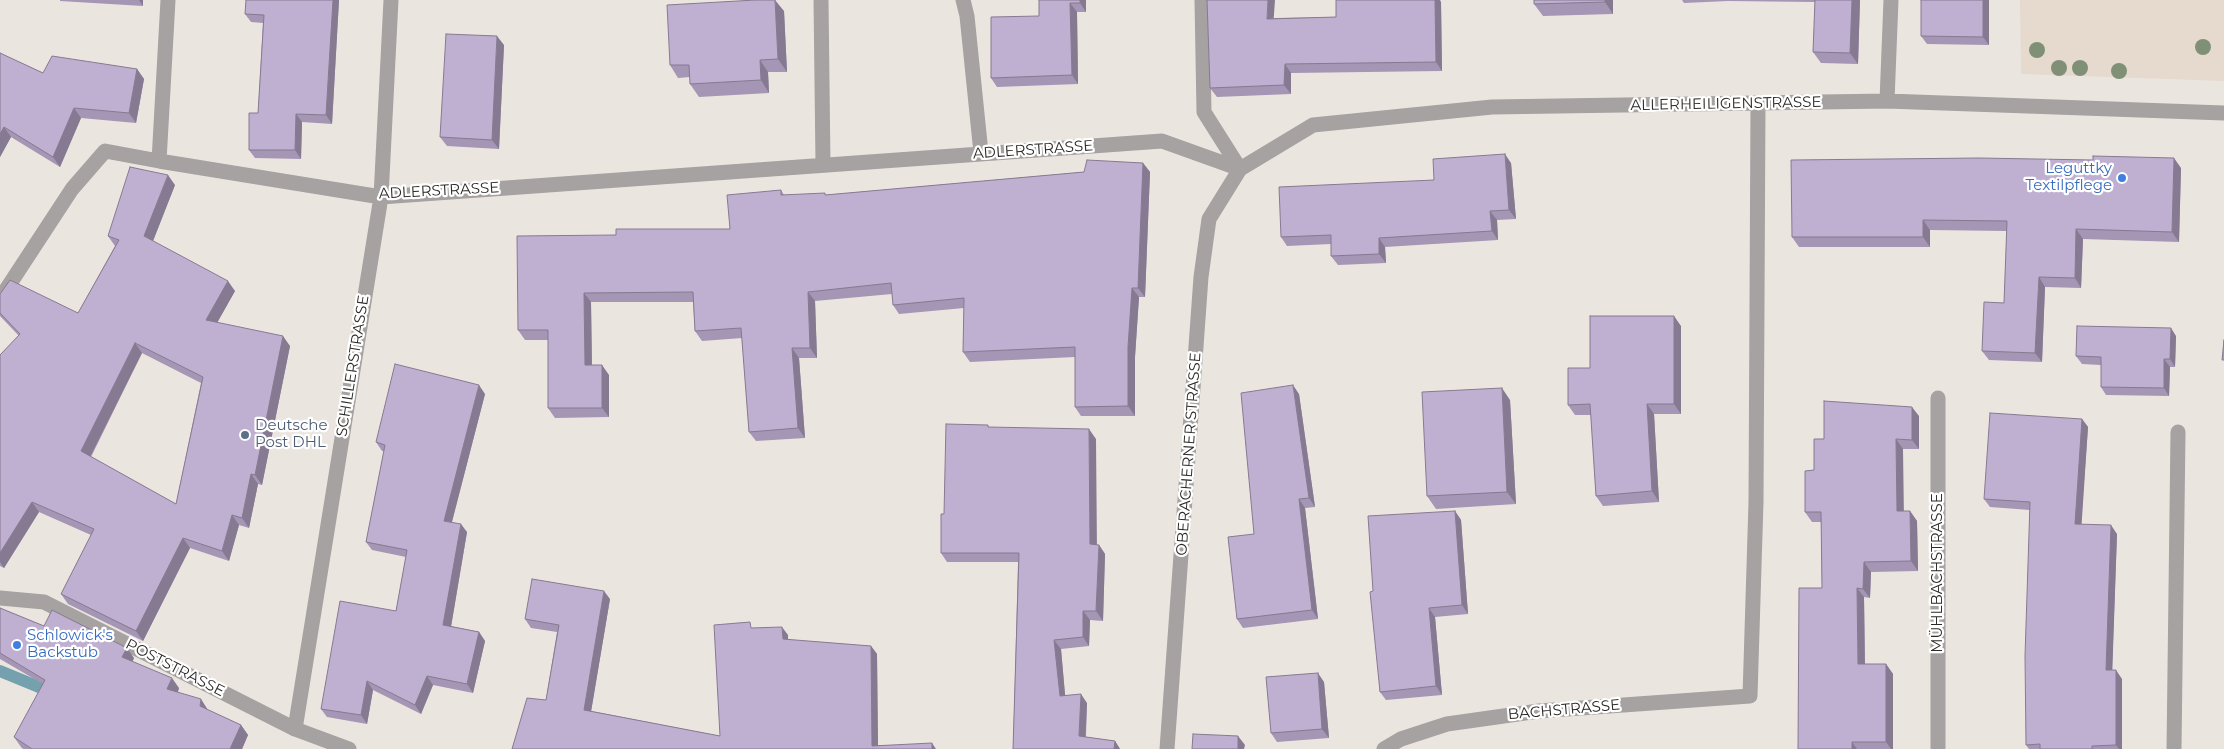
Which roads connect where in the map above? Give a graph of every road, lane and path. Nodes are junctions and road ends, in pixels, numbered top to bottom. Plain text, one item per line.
1 (168, 0) edge
2 (391, 0) edge
3 (821, 0) edge
4 (963, 0) edge
5 (1202, 0) edge
6 (1890, 0) edge
7 (1887, 101) junction
8 (1758, 104) junction
9 (2224, 113) edge
10 (981, 153) junction
11 (159, 161) junction
12 (823, 164) junction
13 (1240, 168) junction
14 (381, 197) junction
15 (0, 299) edge
16 (1938, 398) dead end
17 (2178, 432) dead end
18 (0, 598) edge
19 (295, 729) junction
20 (349, 749) edge
21 (1167, 749) edge
22 (1384, 749) edge
23 (1938, 749) edge
24 (2174, 749) edge

1 - 11 street
2 - 14 street, SCHILLERSTRASSE
3 - 12 street
4 - 10 street
5 - 13 street
6 - 7 street
7 - 8 street, ALLERHEILIGENSTRASSE
7 - 9 street, ALLERHEILIGENSTRASSE
8 - 13 street, ALLERHEILIGENSTRASSE
8 - 22 street, BACHSTRASSE
10 - 12 street, ADLERSTRASSE
10 - 13 street, ADLERSTRASSE
11 - 14 street, ADLERSTRASSE
11 - 15 street, ADLERSTRASSE
12 - 14 street, ADLERSTRASSE
13 - 21 street, OBERACHERNER STRASSE
14 - 19 street, SCHILLERSTRASSE
16 - 23 street, MÜHLBACHSTRASSE
17 - 24 street
18 - 19 street, POSTSTRASSE
19 - 20 street, POSTSTRASSE

